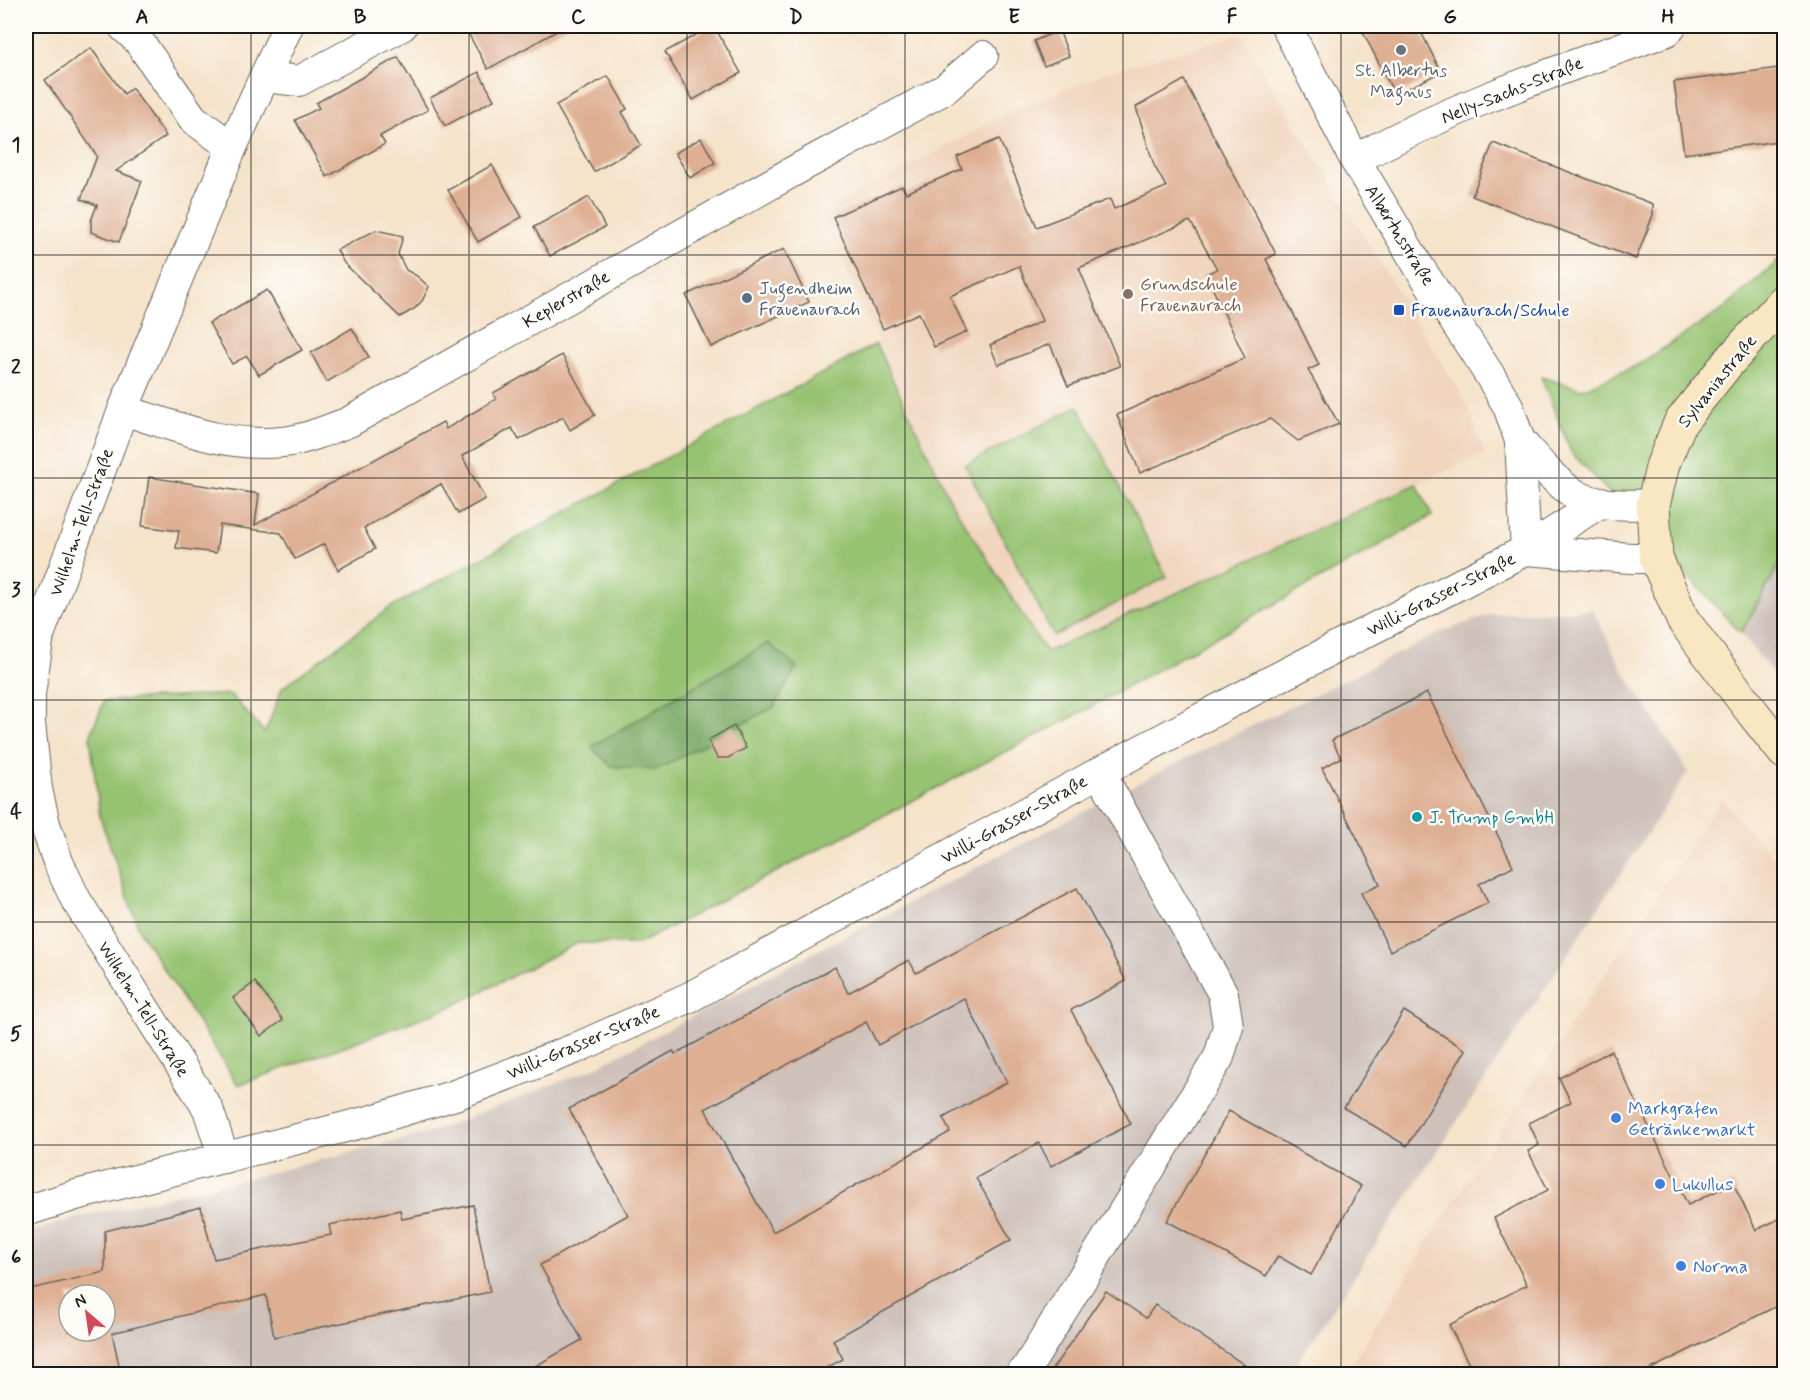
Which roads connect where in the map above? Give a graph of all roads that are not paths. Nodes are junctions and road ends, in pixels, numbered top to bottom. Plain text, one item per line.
1 (123, 26) edge
2 (288, 26) edge
3 (402, 26) edge
4 (1286, 26) edge
5 (1671, 26) edge
6 (983, 56) dead end
7 (265, 76) junction
8 (232, 147) junction
9 (1355, 160) junction
10 (1785, 301) edge
11 (123, 410) junction
12 (1520, 441) junction
13 (1601, 502) junction
14 (1653, 505) junction
15 (1526, 550) junction
16 (1656, 558) junction
17 (1785, 752) edge
18 (1100, 772) junction
19 (224, 1158) junction
20 (26, 1211) edge
21 (1021, 1374) edge

1 - 8 street
2 - 7 street, Wilhelm-Tell-Straße
3 - 7 street
4 - 9 street, Albertusstraße
5 - 9 street, Nelly-Sachs-Straße
6 - 11 street, Keplerstraße
7 - 8 street, Wilhelm-Tell-Straße
8 - 11 street, Wilhelm-Tell-Straße
9 - 12 street, Albertusstraße
10 - 14 street, Sylvaniastraße
11 - 19 street, Wilhelm-Tell-Straße
12 - 13 street, Albertusstraße
12 - 15 street, Albertusstraße
13 - 14 street
13 - 15 street, Willi-Grasser-Straße
14 - 16 street, Sylvaniastraße
15 - 16 street, Willi-Grasser-Straße
15 - 18 street, Willi-Grasser-Straße
16 - 17 street, Sylvaniastraße
18 - 19 street, Willi-Grasser-Straße
18 - 21 street, Willi-Grasser-Straße
19 - 20 street, Willi-Grasser-Straße

